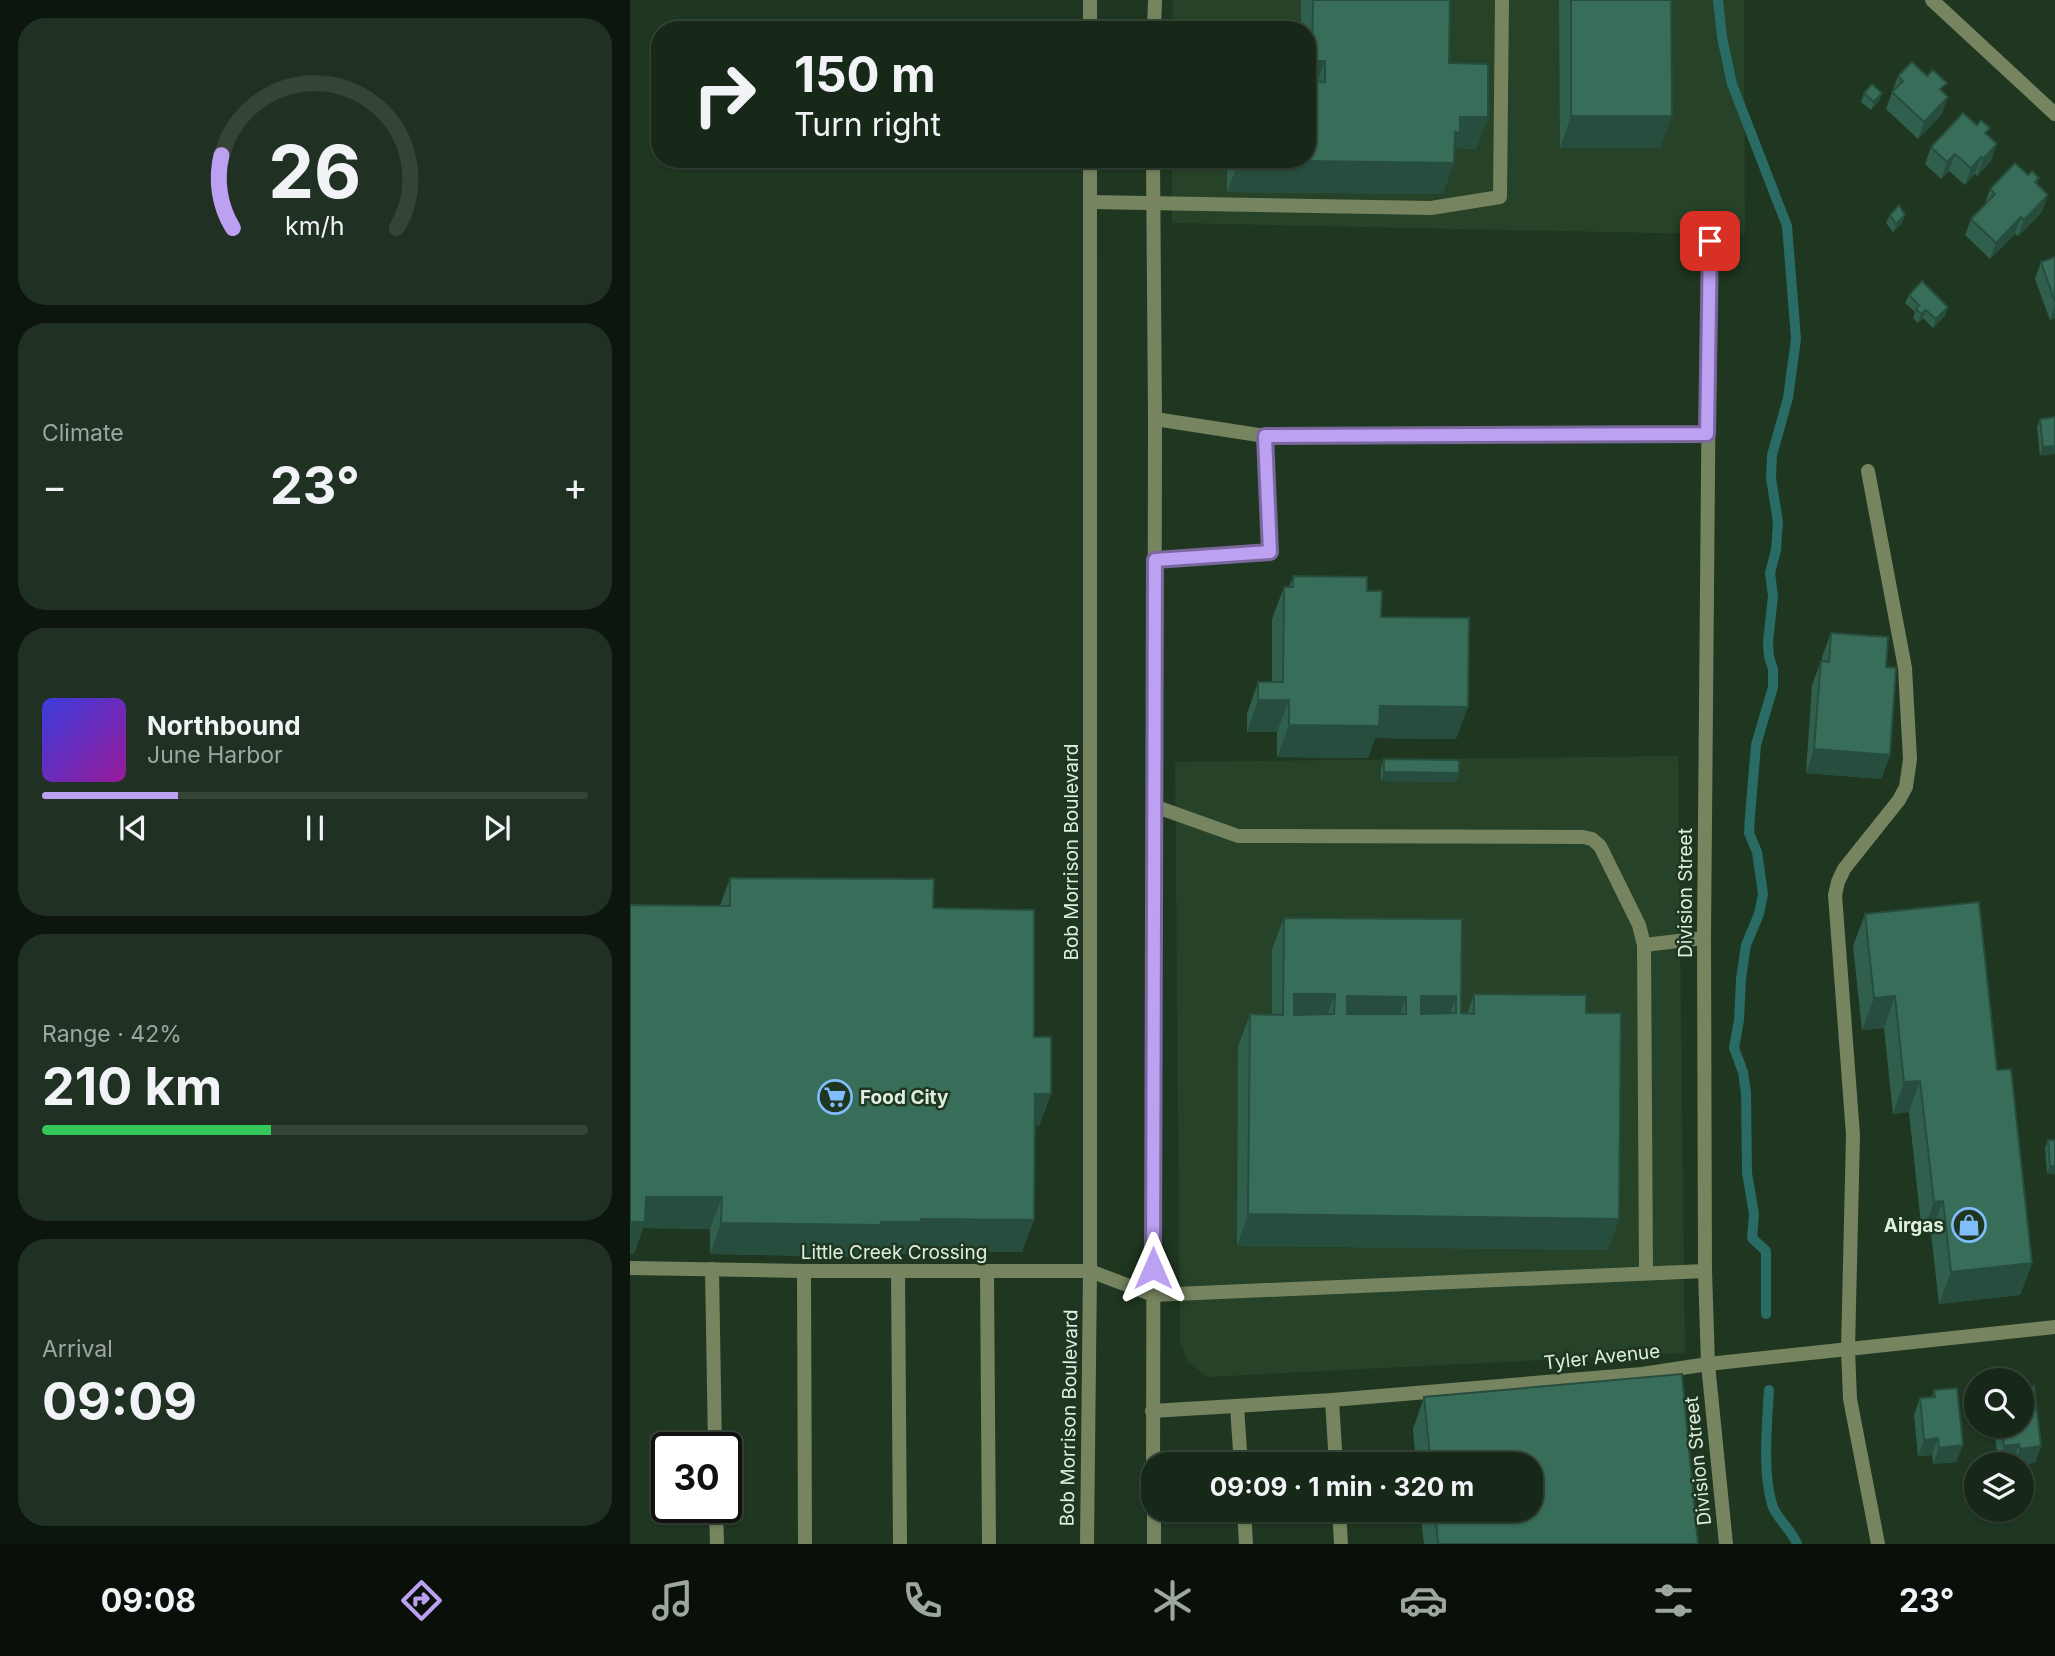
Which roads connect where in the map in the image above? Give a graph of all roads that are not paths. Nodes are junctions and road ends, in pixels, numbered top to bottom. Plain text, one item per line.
1 (1090, 0) edge
2 (1155, 0) edge
3 (1502, 0) edge
4 (1932, 0) edge
5 (1090, 21) edge
6 (1154, 21) edge
7 (2055, 114) edge
8 (1090, 168) edge
9 (1153, 168) edge
10 (1091, 202) junction
11 (1153, 204) junction
12 (1710, 241) dead end
13 (1155, 419) junction
14 (1707, 434) junction
15 (1265, 436) junction
16 (1868, 471) dead end
17 (1155, 560) junction
18 (1154, 806) junction
19 (1704, 938) junction
20 (1644, 945) junction
21 (630, 1268) edge
22 (712, 1269) junction
23 (804, 1271) junction
24 (898, 1271) junction
25 (987, 1271) junction
26 (1090, 1271) junction
27 (1705, 1271) junction
28 (1646, 1273) junction
29 (1153, 1296) junction
30 (2055, 1327) edge
31 (1848, 1349) junction
32 (1708, 1364) junction
33 (1332, 1400) junction
34 (1237, 1407) junction
35 (1152, 1410) junction
36 (715, 1432) edge
37 (1153, 1452) edge
38 (1240, 1452) edge
39 (1335, 1452) edge
40 (1154, 1522) edge
41 (1245, 1522) edge
42 (1340, 1522) edge
43 (716, 1523) edge
44 (717, 1544) edge
45 (805, 1544) edge
46 (900, 1544) edge
47 (989, 1544) edge
48 (1087, 1544) edge
49 (1154, 1544) edge
50 (1246, 1544) edge
51 (1341, 1544) edge
52 (1726, 1544) edge
53 (1878, 1544) edge

1 - 5 street
2 - 6 street
3 - 11 street
4 - 7 street
8 - 10 street, Bob Morrison Boulevard
9 - 11 street
10 - 11 street
10 - 26 street, Bob Morrison Boulevard
11 - 13 street
12 - 14 street, Division Street
13 - 15 street
13 - 17 street
14 - 15 street
14 - 19 street, Division Street
15 - 17 street
16 - 31 street
17 - 18 street
18 - 20 street
18 - 29 street
19 - 20 street
19 - 27 street, Division Street
20 - 28 street
21 - 22 street, Little Creek Crossing
22 - 23 street, Little Creek Crossing
22 - 36 street
23 - 24 street, Little Creek Crossing
23 - 45 street
24 - 25 street, Little Creek Crossing
24 - 46 street
25 - 26 street, Little Creek Crossing
25 - 47 street
26 - 29 street, Little Creek Crossing
26 - 48 street, Bob Morrison Boulevard
27 - 28 street
27 - 32 street, Division Street
28 - 29 street
29 - 35 street
30 - 31 street, Tyler Avenue
31 - 32 street, Tyler Avenue
31 - 53 street
32 - 33 street, Tyler Avenue
32 - 52 street, Division Street
33 - 34 street, Tyler Avenue
33 - 39 street
34 - 35 street, Tyler Avenue
34 - 38 street
35 - 37 street
40 - 49 street
41 - 50 street
42 - 51 street
43 - 44 street

